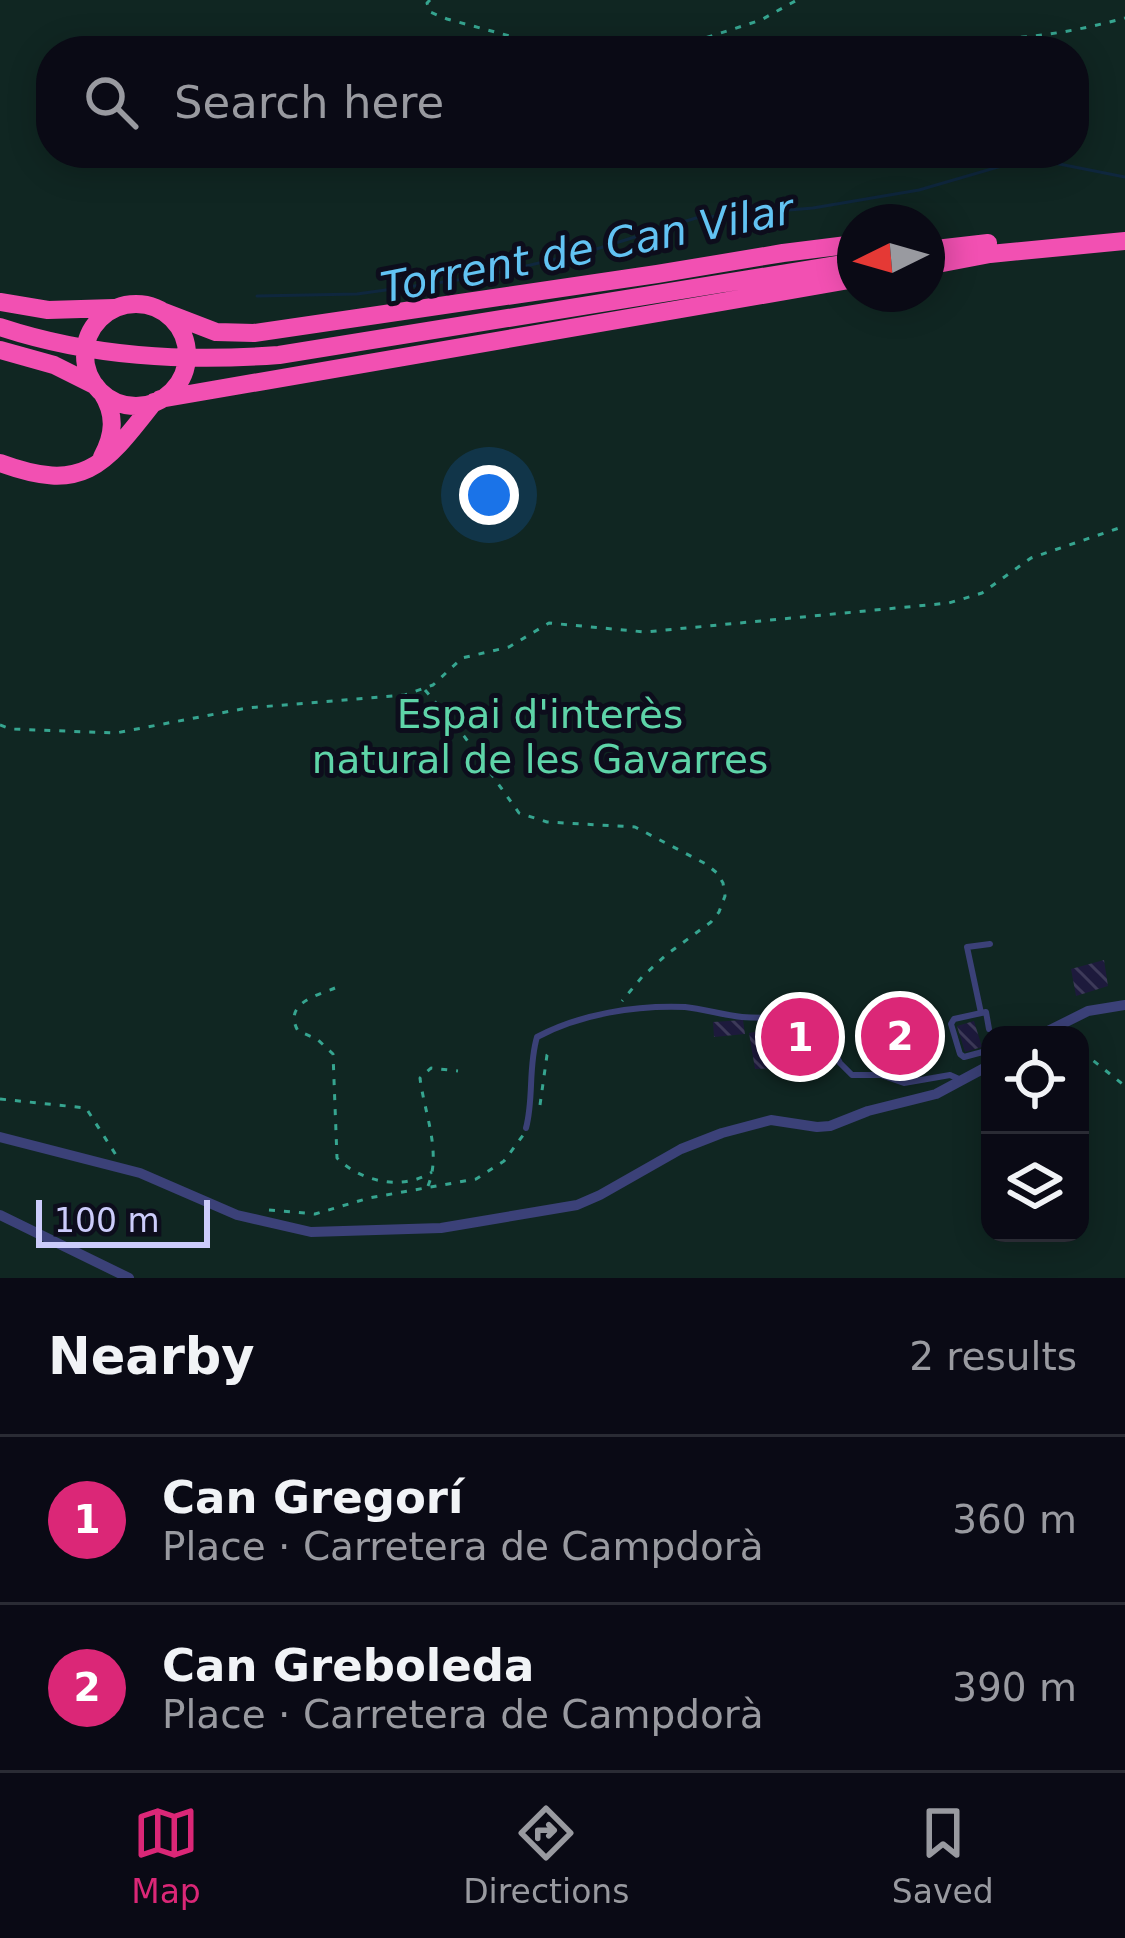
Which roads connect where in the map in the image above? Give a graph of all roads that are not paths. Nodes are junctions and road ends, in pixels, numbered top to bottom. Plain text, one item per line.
1 (1125, 240) edge
2 (945, 241) edge
3 (981, 244) junction
4 (837, 246) edge
5 (945, 248) edge
6 (945, 263) edge
7 (837, 265) edge
8 (837, 282) edge
9 (0, 302) edge
10 (118, 307) junction
11 (164, 312) junction
12 (0, 327) edge
13 (0, 350) edge
14 (98, 388) junction
15 (157, 401) junction
16 (100, 461) junction
17 (0, 463) edge
18 (990, 944) dead end
19 (1125, 1005) edge
20 (981, 1013) junction
21 (988, 1026) edge
22 (1058, 1026) edge
23 (981, 1052) edge
24 (981, 1070) edge
25 (961, 1081) junction
26 (526, 1128) road end
27 (0, 1137) edge
28 (0, 1215) edge
29 (129, 1278) edge

1 - 3 highway
1 - 6 highway
2 - 3 highway
3 - 5 highway
4 - 11 highway
7 - 12 highway
8 - 15 highway
9 - 10 highway
10 - 11 highway
10 - 14 highway
11 - 15 highway
13 - 14 highway
14 - 15 highway
14 - 16 highway
15 - 16 highway
16 - 17 highway
18 - 20 lane
19 - 22 street
20 - 21 lane
20 - 23 lane
24 - 25 street
25 - 26 lane
25 - 27 street
28 - 29 street

